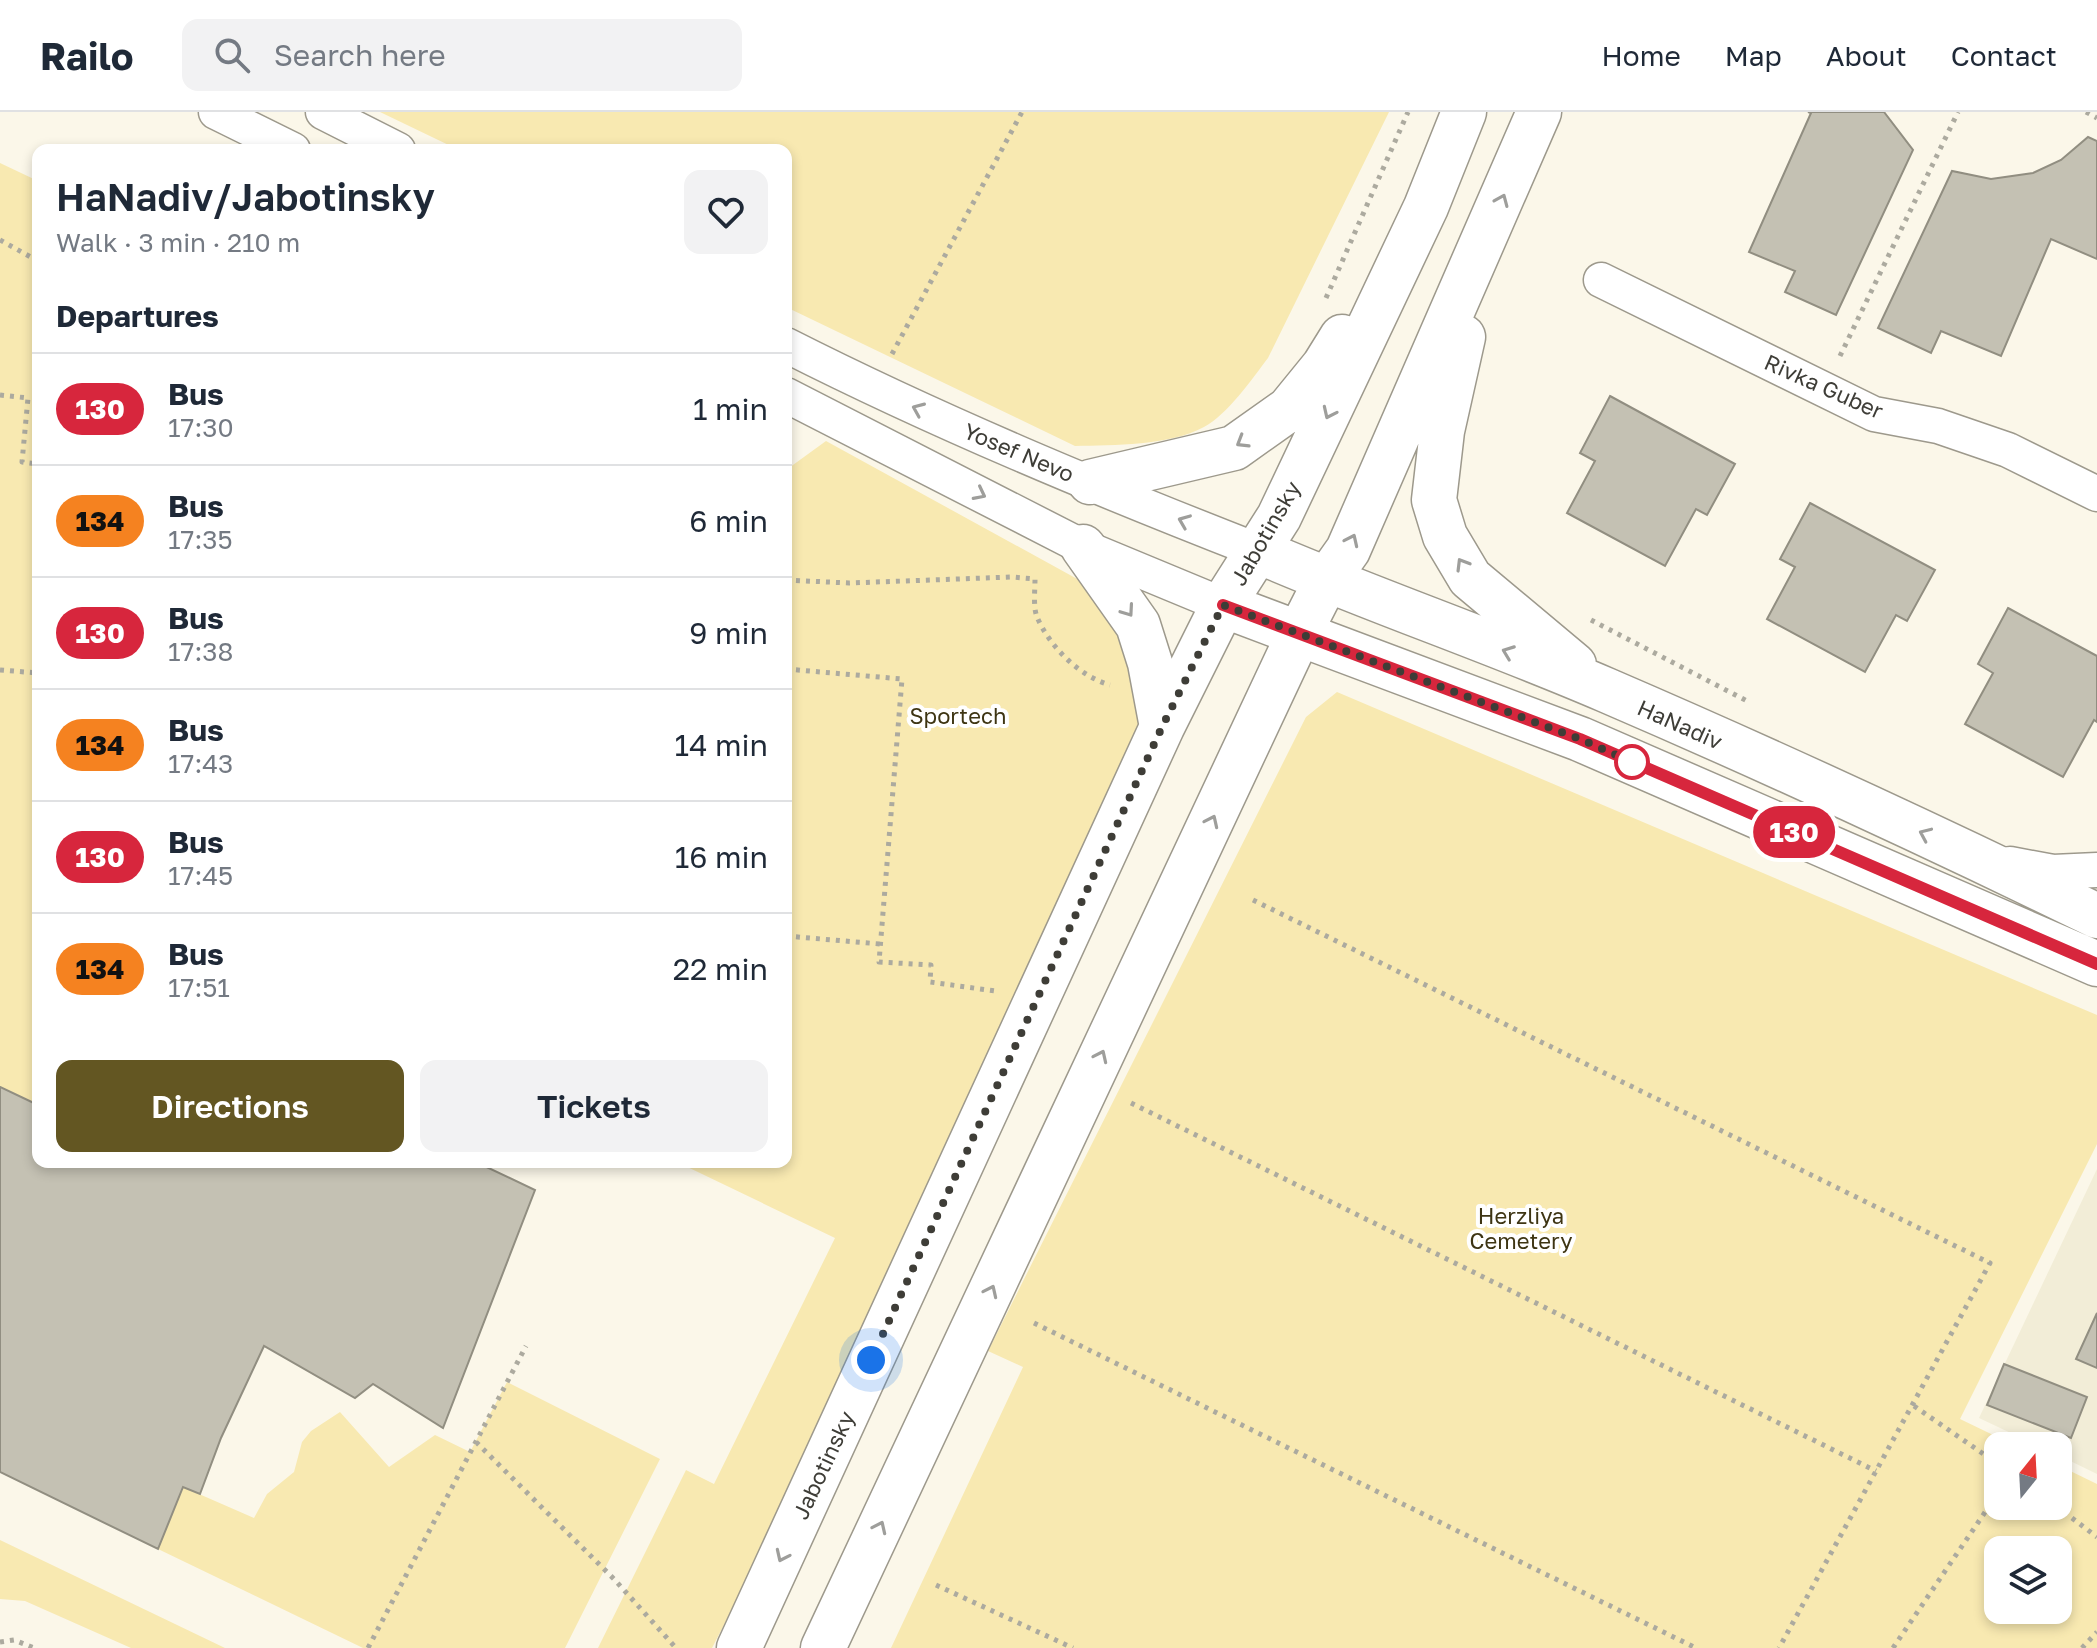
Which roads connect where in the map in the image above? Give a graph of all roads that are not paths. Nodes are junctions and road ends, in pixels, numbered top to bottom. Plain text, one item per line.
1 (216, 112) edge
2 (323, 112) edge
3 (1464, 112) edge
4 (1539, 112) edge
5 (281, 144) edge
6 (386, 144) edge
7 (1426, 207) junction
8 (1485, 240) junction
9 (1601, 280) dead end
10 (792, 348) edge
11 (792, 398) edge
12 (1090, 482) junction
13 (2097, 494) edge
14 (1083, 547) junction
15 (1256, 550) junction
16 (1326, 581) junction
17 (1223, 605) junction
18 (1300, 632) junction
19 (1604, 689) junction
20 (1162, 727) junction
21 (1978, 858) junction
22 (2097, 870) edge
23 (2097, 916) edge
24 (2097, 964) edge
25 (739, 1648) edge
26 (823, 1648) edge

1 - 5 street
2 - 6 street
3 - 7 main road, Jabotinsky
8 -> 4 main road
7 -> 12 main road
7 -> 15 main road, Jabotinsky
16 -> 8 main road
19 -> 8 main road
9 - 13 street, Rivka Guber
12 -> 10 street, Yosef Nevo
11 -> 14 street
15 -> 12 street, Yosef Nevo
14 - 17 street
14 -> 20 main road
15 - 16 main road, HaNadiv
15 - 17 main road, Jabotinsky
16 - 18 main road
19 -> 16 main road, HaNadiv
17 - 18 main road
17 - 20 main road, Jabotinsky
18 - 24 main road
26 -> 18 main road
21 -> 19 main road, HaNadiv
20 -> 25 main road, Jabotinsky
21 - 22 street
21 - 23 main road, HaNadiv

